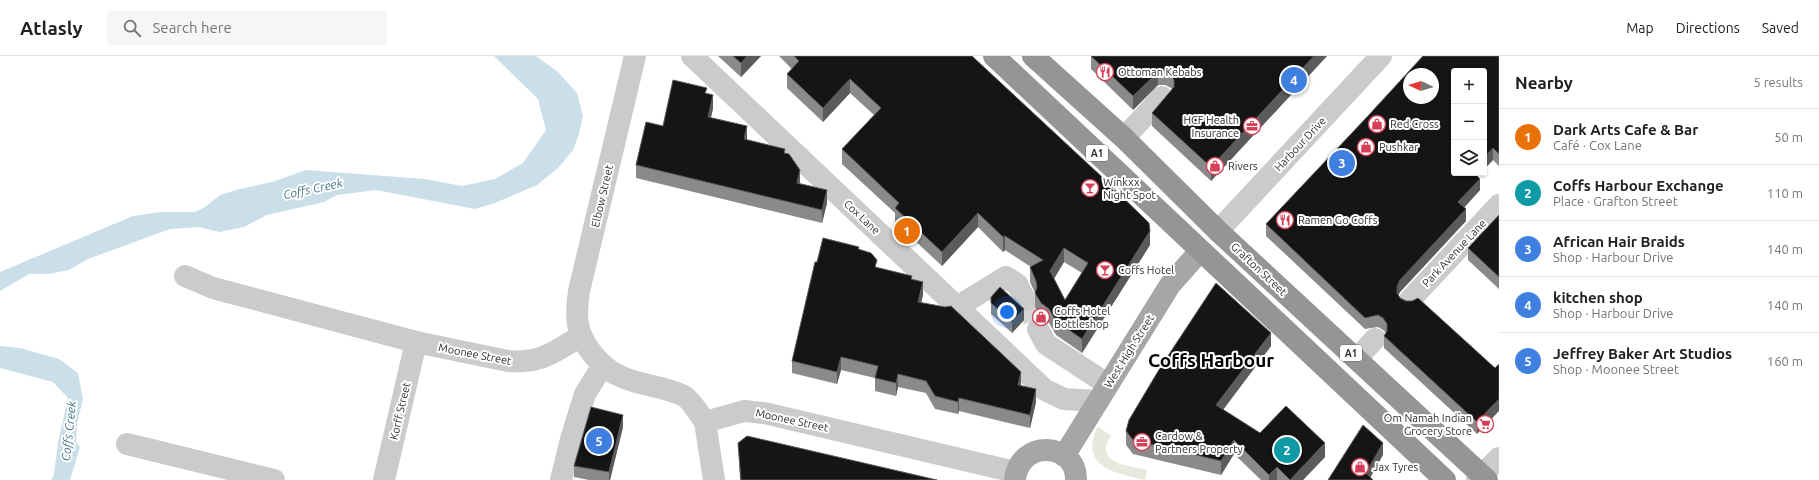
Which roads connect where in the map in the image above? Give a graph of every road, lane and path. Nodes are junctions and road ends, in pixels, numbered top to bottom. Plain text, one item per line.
1 (634, 56) edge
2 (692, 56) edge
3 (994, 56) edge
4 (1381, 56) edge
5 (1039, 58) edge
6 (1162, 97) dead end
7 (1124, 138) junction
8 (1499, 205) edge
9 (1218, 231) junction
10 (1200, 251) junction
11 (185, 276) dead end
12 (1025, 300) tunnel mouth
13 (1410, 301) edge
14 (957, 307) junction
15 (1038, 329) tunnel mouth
16 (581, 336) junction
17 (1375, 339) dead end
18 (416, 342) junction
19 (1357, 358) junction
20 (603, 365) junction
21 (1102, 392) junction
22 (705, 422) junction
23 (127, 444) dead end
24 (1064, 456) junction
25 (1499, 458) edge
26 (1015, 476) edge
27 (1482, 478) edge
28 (274, 480) edge
29 (384, 480) edge
30 (561, 480) edge
31 (714, 480) edge
32 (1076, 480) edge
33 (1445, 480) edge

1 - 16 street, Elbow Street
2 - 14 street, Cox Lane
3 - 10 highway, A1
4 - 9 street, Harbour Drive
5 - 7 highway, Grafton Street / A1
6 - 7 street
7 - 9 highway, Grafton Street / A1
8 - 13 street, Park Avenue Lane
9 - 10 highway
9 - 19 highway, Grafton Street / A1
10 - 21 main road, West High Street
10 - 33 highway, A1
11 - 18 street, Moonee Street
12 - 14 street
14 - 21 street, Cox Lane
15 - 21 street
16 - 18 street, Moonee Street
16 - 20 street
17 - 19 street
18 - 29 street, Korff Street
19 - 27 highway, Grafton Street / A1
20 - 22 street
20 - 30 street
21 - 24 main road, West High Street
22 - 26 street, Moonee Street
22 - 31 street
23 - 28 street
24 - 26 main road
24 - 32 main road
25 - 27 street

